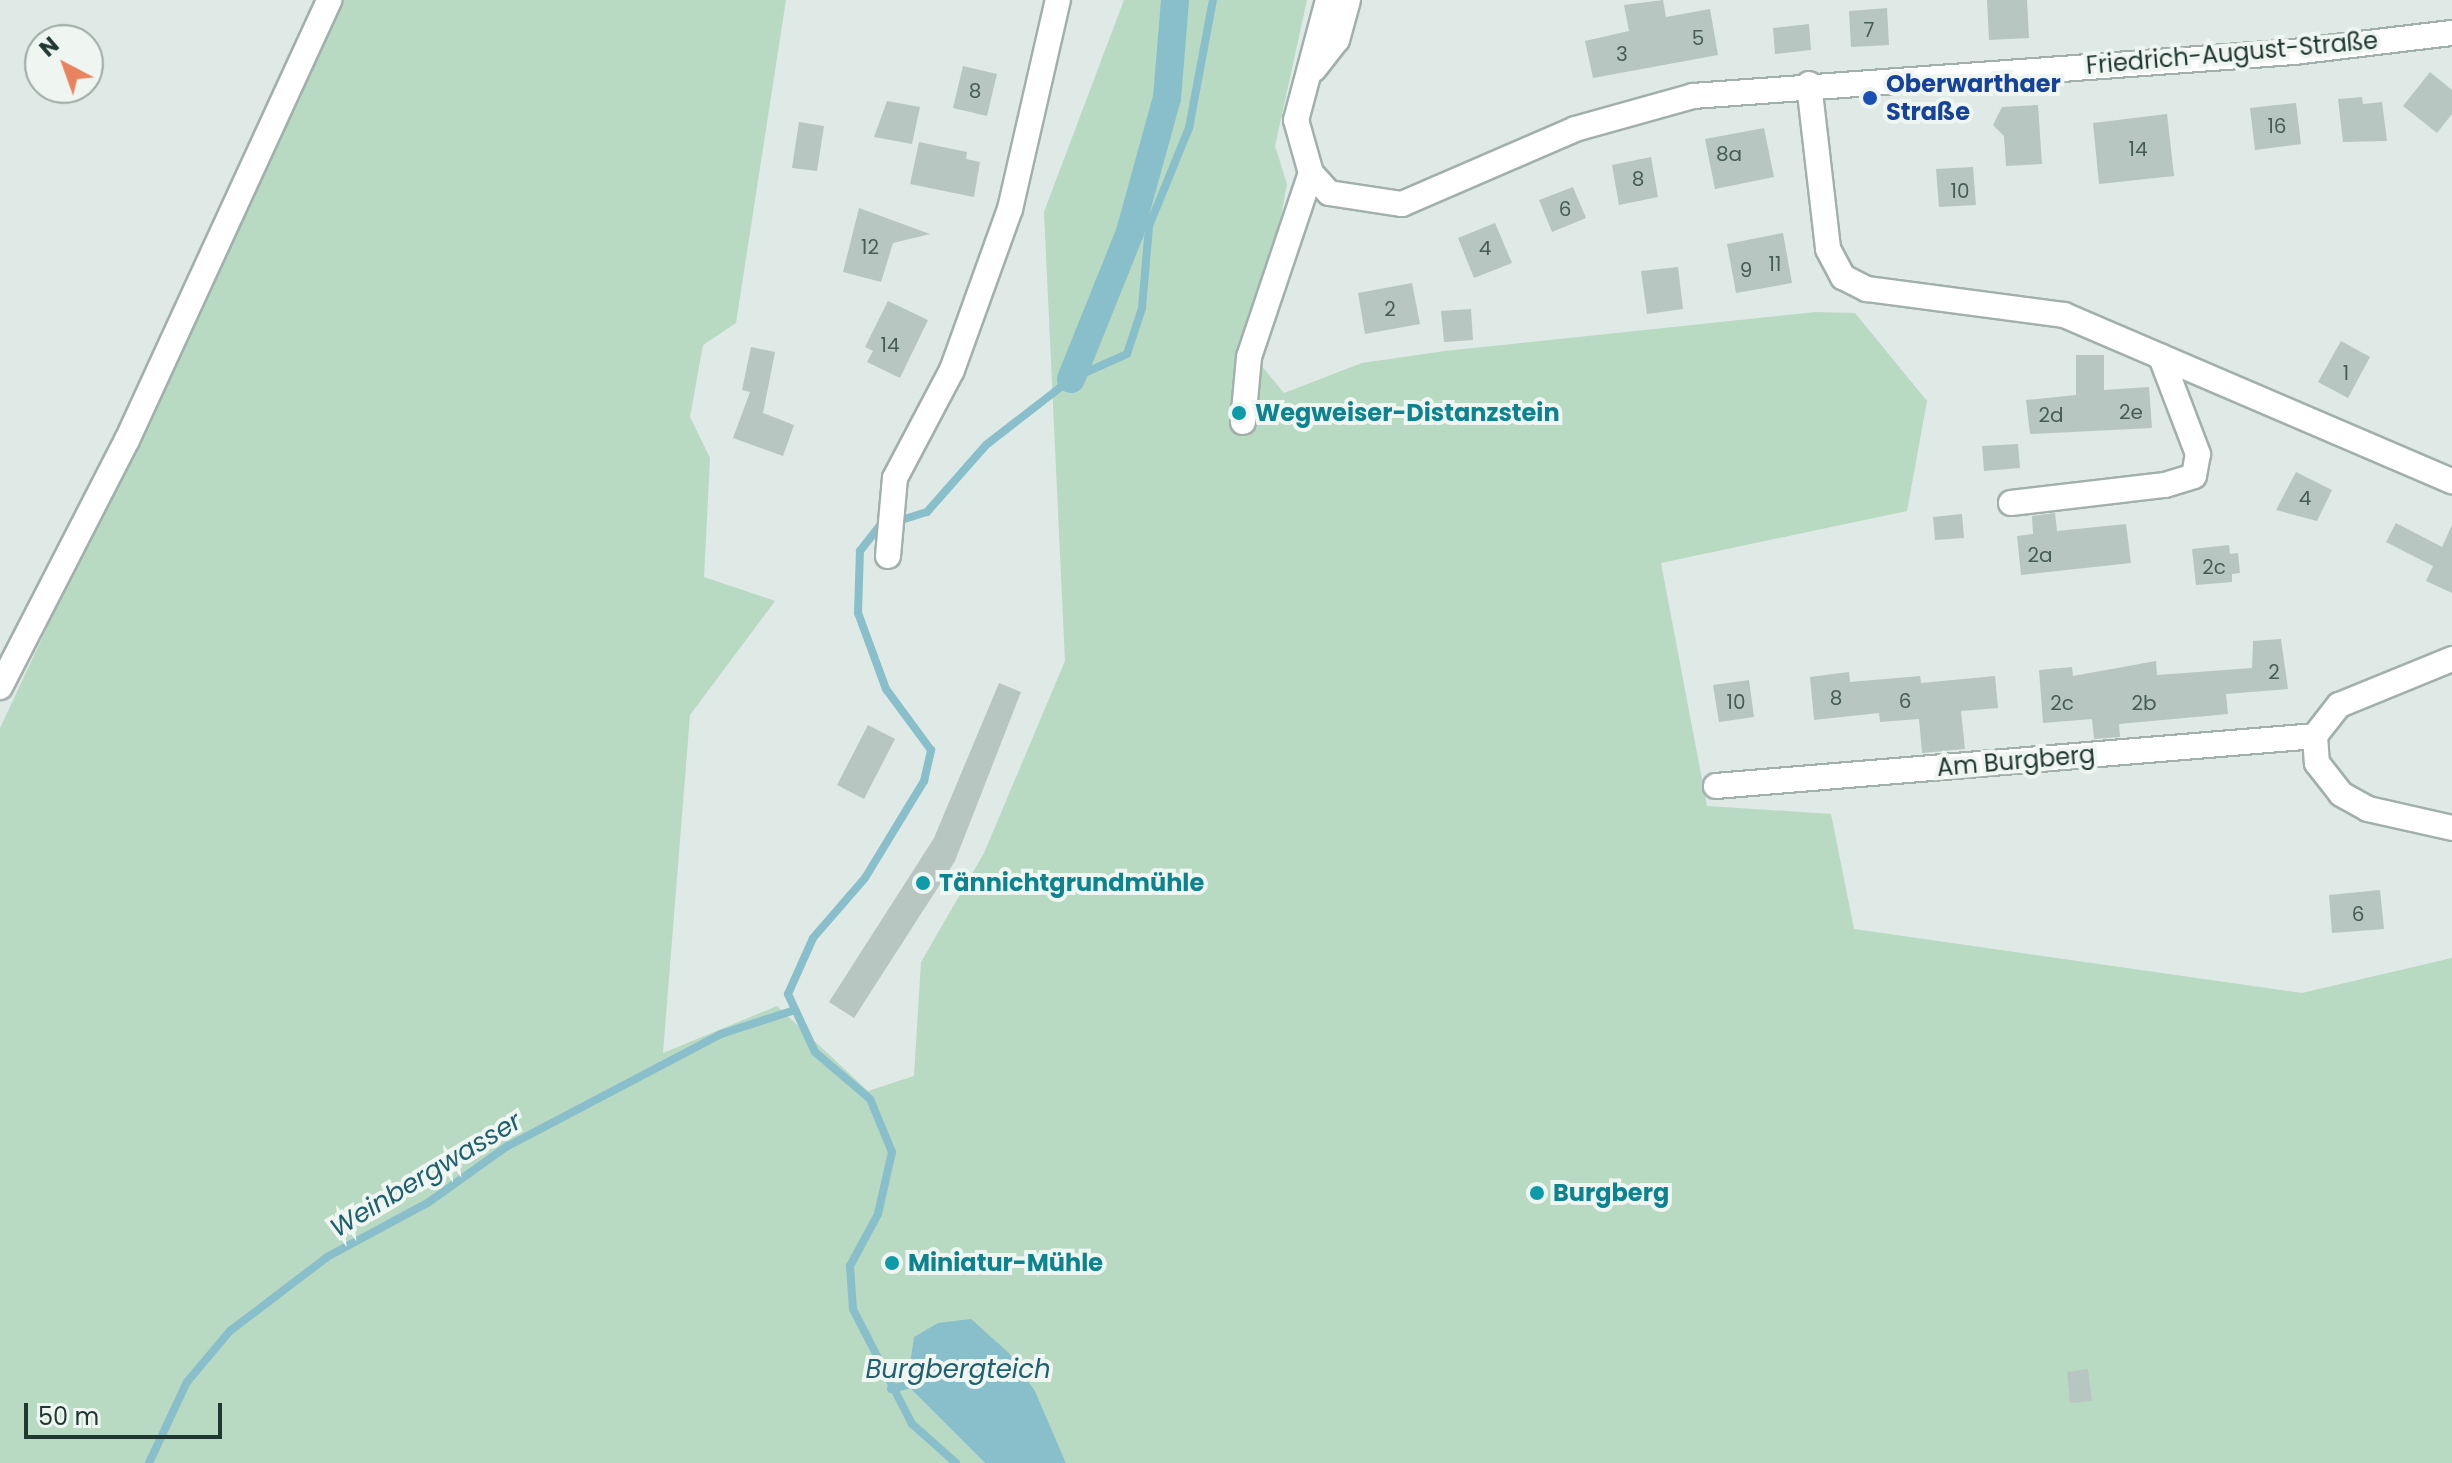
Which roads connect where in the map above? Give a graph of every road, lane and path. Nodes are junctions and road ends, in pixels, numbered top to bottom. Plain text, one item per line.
1 (329, 0) edge
2 (1058, 0) edge
3 (1328, 0) edge
4 (1348, 0) edge
5 (2452, 33) edge
6 (1305, 81) junction
7 (1809, 84) junction
8 (1311, 173) junction
9 (2161, 357) junction
10 (1243, 422) dead end
11 (2452, 481) edge
12 (2011, 503) dead end
13 (888, 556) dead end
14 (2452, 659) edge
15 (0, 687) edge
16 (2315, 736) junction
17 (1716, 786) dead end
18 (2452, 828) edge

1 - 15 street
2 - 13 street
3 - 6 street
4 - 6 street
5 - 7 street, Friedrich-August-Straße
6 - 8 street
7 - 8 street, Friedrich-August-Straße
7 - 9 street
8 - 10 street
9 - 11 street
9 - 12 street
14 - 16 street
16 - 17 street, Am Burgberg
16 - 18 street

